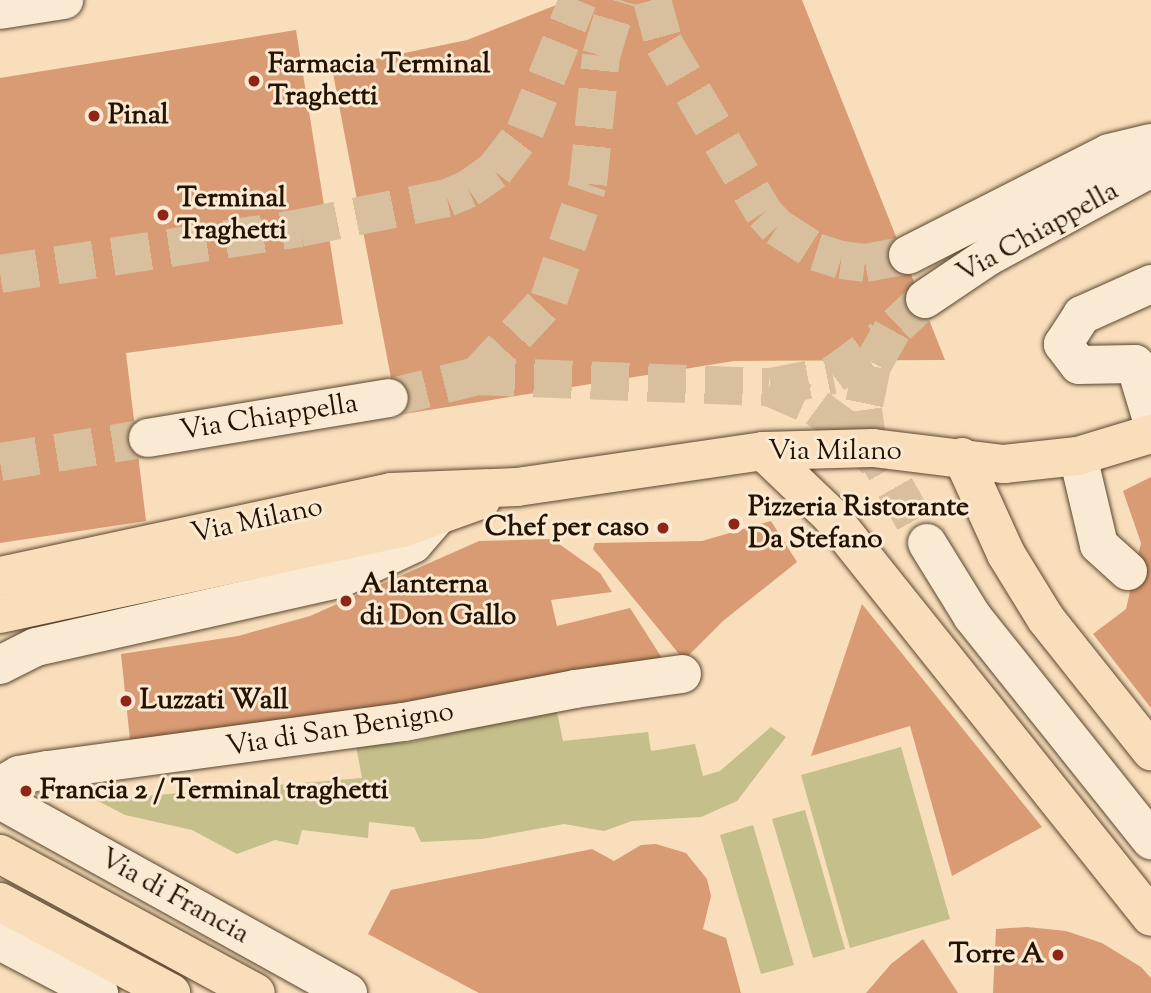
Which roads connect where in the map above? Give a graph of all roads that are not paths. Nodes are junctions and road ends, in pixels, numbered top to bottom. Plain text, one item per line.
1 (64, 0) edge
2 (0, 10) edge
3 (1151, 143) edge
4 (1143, 175) edge
5 (908, 255) tunnel mouth
6 (1151, 284) edge
7 (925, 299) tunnel mouth
8 (389, 398) tunnel mouth
9 (1151, 417) edge
10 (1151, 434) edge
11 (148, 438) tunnel mouth
12 (763, 451) junction
13 (1078, 456) junction
14 (962, 457) junction
15 (517, 487) junction
16 (438, 515) junction
17 (927, 543) tunnel mouth
18 (1128, 571) dead end
19 (0, 576) edge
20 (0, 614) edge
21 (0, 664) edge
22 (682, 674) dead end
23 (1151, 751) edge
24 (0, 786) edge
25 (0, 800) edge
26 (1151, 840) edge
27 (0, 854) edge
28 (0, 902) edge
29 (1151, 916) edge
30 (3, 941) edge
31 (99, 993) edge
32 (171, 993) edge
33 (256, 993) edge
34 (348, 993) edge

1 - 2 street
3 - 5 street
4 - 7 street, Via Chiappella
6 - 9 street
8 - 11 street, Via Chiappella
10 - 13 main road, Via Milano
12 - 14 main road, Via Milano
12 - 15 main road, Via Milano
12 - 29 main road
13 - 14 main road, Via Milano
13 - 18 street
14 - 23 main road
15 - 16 main road, Via Milano
15 - 19 main road, Via Milano
16 - 20 main road, Via Milano
16 - 21 street, Via Milano
17 - 26 street
22 - 24 street, Via di San Benigno
25 - 34 street, Via di Francia
27 - 33 main road
28 - 32 main road
30 - 31 street

